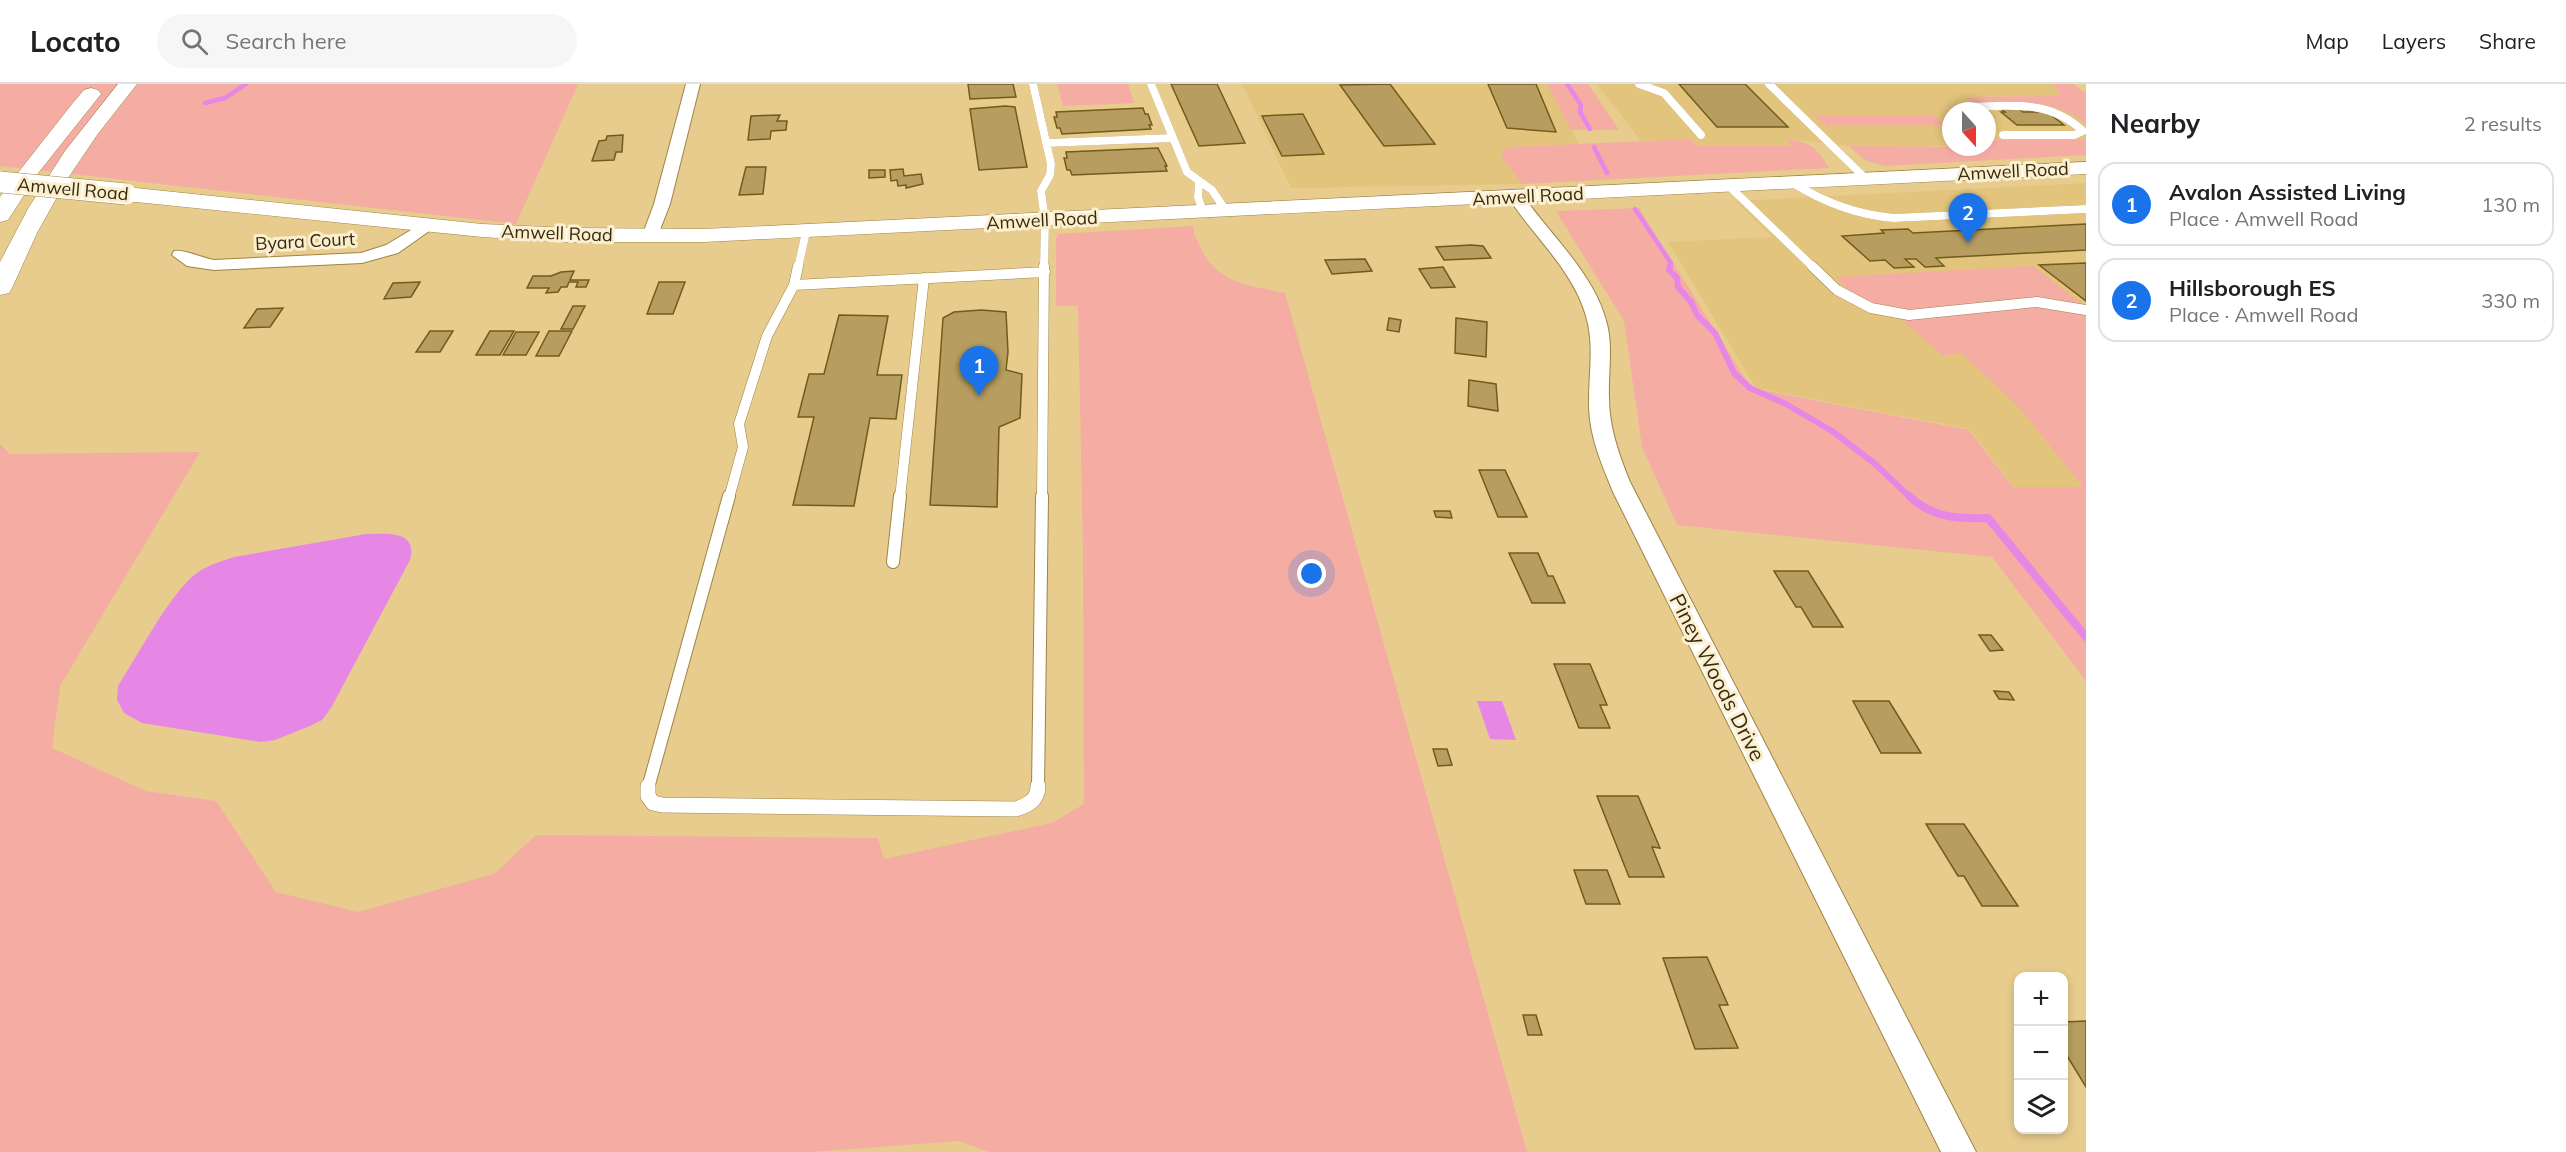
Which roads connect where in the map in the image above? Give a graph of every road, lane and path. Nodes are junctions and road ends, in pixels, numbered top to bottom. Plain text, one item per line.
1 (100, 84) edge
2 (128, 84) edge
3 (693, 84) edge
4 (1033, 84) edge
5 (1152, 84) edge
6 (1639, 84) edge
7 (1769, 84) edge
8 (1996, 107) edge
9 (1701, 135) dead end
10 (2003, 135) dead end
11 (1173, 138) junction
12 (1046, 143) junction
13 (2084, 169) edge
14 (1866, 179) junction
15 (0, 182) edge
16 (1199, 183) junction
17 (1793, 183) junction
18 (1729, 186) junction
19 (1516, 197) junction
20 (2086, 209) edge
21 (1226, 211) junction
22 (1203, 212) junction
23 (0, 215) edge
24 (1046, 220) junction
25 (426, 226) junction
26 (806, 232) junction
27 (650, 236) junction
28 (180, 255) dead end
29 (1045, 272) junction
30 (924, 278) junction
31 (794, 285) junction
32 (0, 288) edge
33 (2086, 310) edge
34 (893, 562) dead end
35 (1959, 1152) edge

1 - 23 main road
2 - 32 main road
3 - 27 street
4 - 12 lane
5 - 11 lane
6 - 9 lane
7 - 14 lane
8 - 10 lane
11 - 12 lane
11 - 16 lane
12 - 24 lane
13 - 14 main road, Amwell Road
14 - 17 main road, Amwell Road
15 - 25 main road, Amwell Road, bridge
16 - 21 lane
16 - 22 lane
17 - 18 main road, Amwell Road
17 - 20 lane
18 - 19 main road, Amwell Road
18 - 33 lane
19 - 21 main road, Amwell Road
19 - 35 street, Piney Woods Drive
21 - 22 main road, Amwell Road
22 - 24 main road, Amwell Road
24 - 26 main road, Amwell Road
24 - 29 lane
25 - 27 main road, Amwell Road
25 - 28 street, Byara Court
26 - 27 main road, Amwell Road
26 - 31 lane
29 - 30 lane
29 - 31 lane
30 - 31 lane
30 - 34 lane

